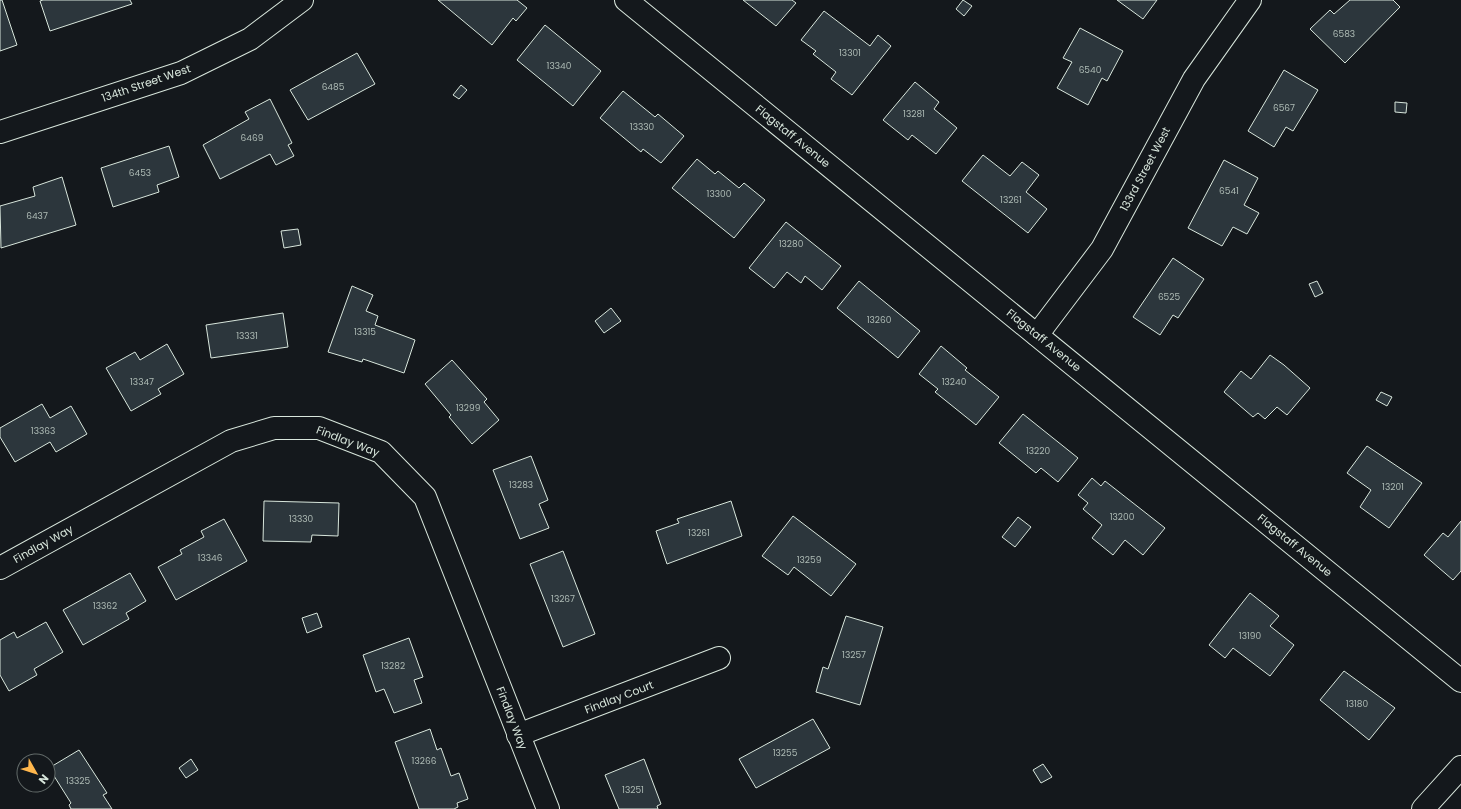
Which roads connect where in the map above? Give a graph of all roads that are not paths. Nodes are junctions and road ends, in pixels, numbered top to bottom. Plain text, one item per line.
1 (302, 0) edge
2 (626, 0) edge
3 (1250, 0) edge
4 (0, 132) edge
5 (1037, 335) junction
6 (0, 568) edge
7 (719, 658) dead end
8 (1461, 681) edge
9 (518, 735) junction
10 (1461, 767) edge
11 (548, 809) edge
12 (1423, 809) edge

1 - 4 street, 134th Street West
2 - 5 street, Flagstaff Avenue
3 - 5 street, 133rd Street West
5 - 8 street, Flagstaff Avenue
6 - 9 street, Findlay Way
7 - 9 street, Findlay Court
9 - 11 street, Findlay Way
10 - 12 street

